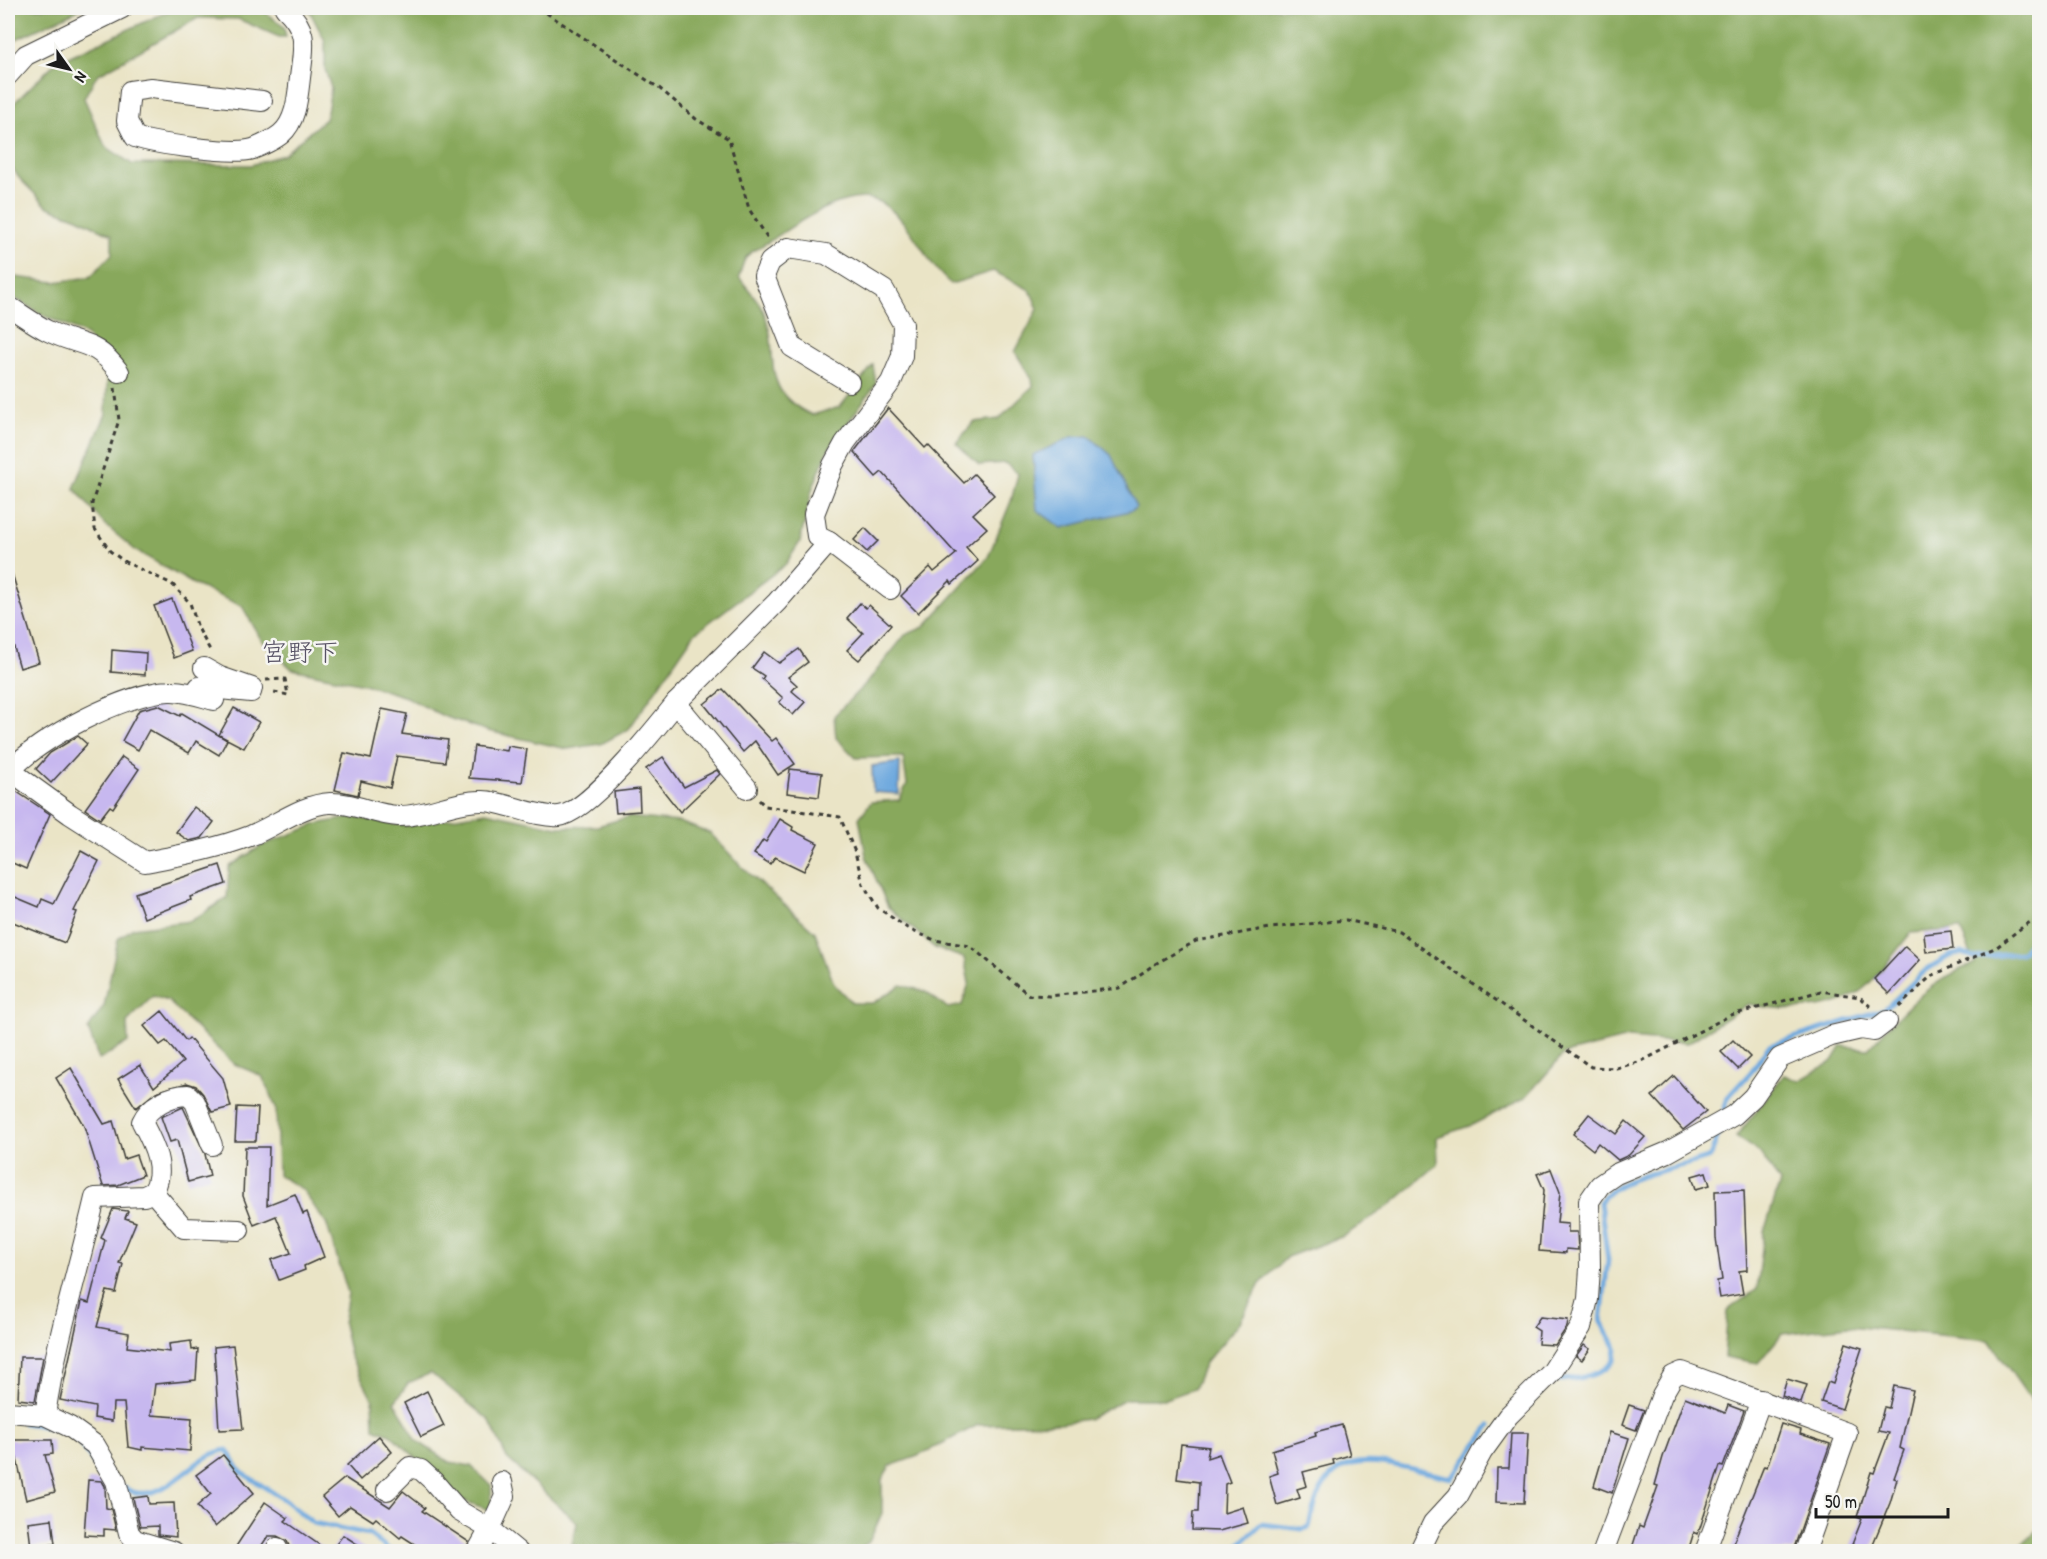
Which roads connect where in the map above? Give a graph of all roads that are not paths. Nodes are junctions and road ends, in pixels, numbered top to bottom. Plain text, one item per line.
1 (122, 8) edge
2 (285, 8) edge
3 (8, 75) edge
4 (262, 101) dead end
5 (8, 306) edge
6 (119, 372) road end
7 (849, 382) dead end
8 (829, 542) junction
9 (890, 590) dead end
10 (209, 663) road end
11 (195, 695) junction
12 (214, 700) dead end
13 (676, 704) junction
14 (9, 770) edge
15 (747, 788) road end
16 (1887, 1021) road end
17 (212, 1145) dead end
18 (153, 1192) junction
19 (239, 1230) dead end
20 (1761, 1400) junction
21 (8, 1412) edge
22 (45, 1415) junction
23 (502, 1482) dead end
24 (387, 1490) dead end
25 (490, 1529) junction
26 (132, 1546) edge
27 (174, 1551) edge
28 (477, 1551) edge
29 (518, 1551) edge
30 (1419, 1551) edge
31 (1603, 1551) edge
32 (1705, 1551) edge
33 (1805, 1551) edge

1 - 3 street
2 - 4 street
5 - 6 street
7 - 8 street
8 - 9 street
8 - 13 street
10 - 11 street
11 - 12 street
11 - 14 street
13 - 14 street
13 - 15 street
16 - 30 street
17 - 18 street
18 - 19 street
18 - 22 street
20 - 31 street
20 - 32 street
20 - 33 street
21 - 22 street
22 - 26 street
23 - 25 street
24 - 25 street
25 - 28 street
25 - 29 street
26 - 27 street

